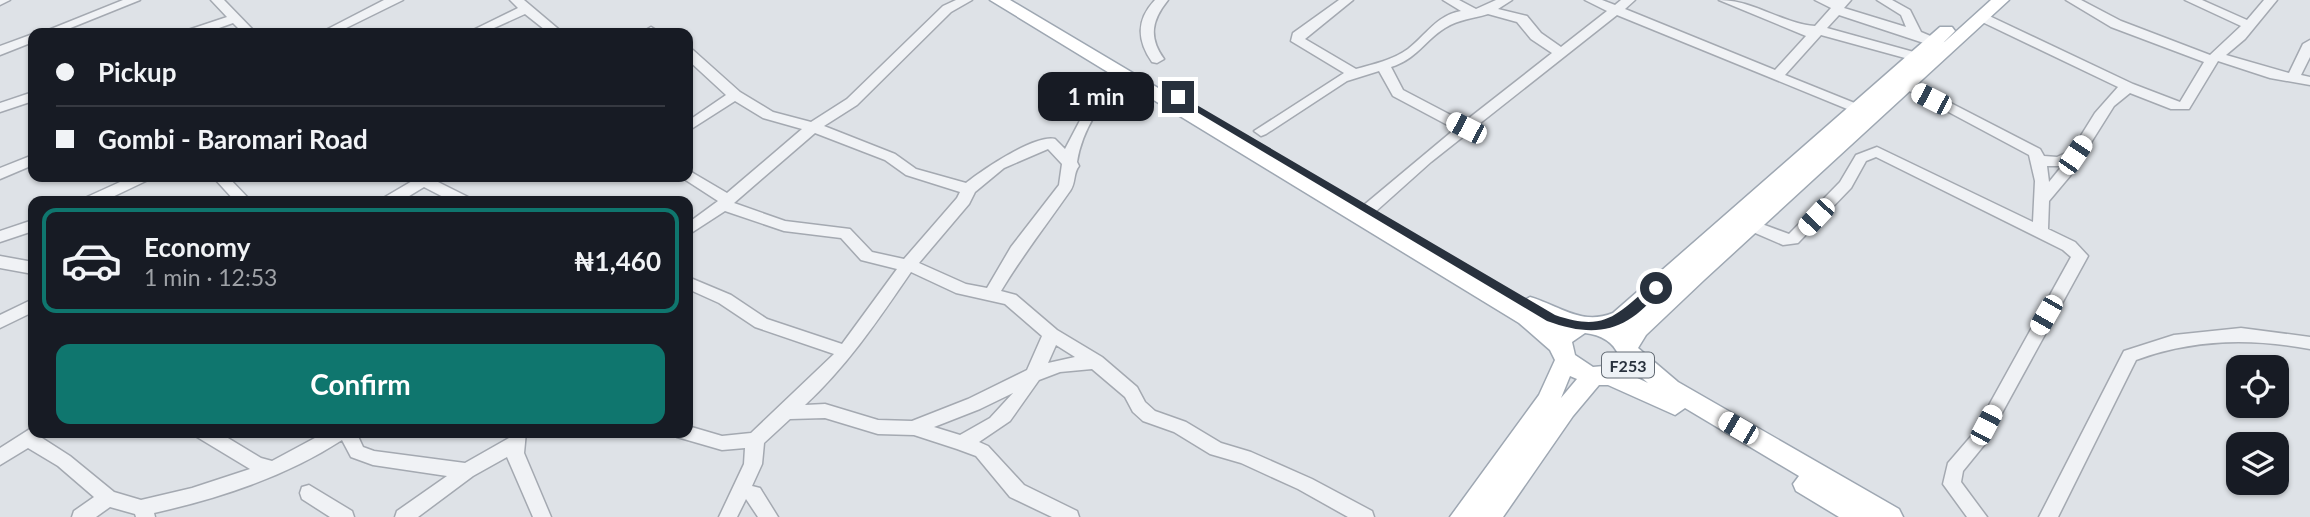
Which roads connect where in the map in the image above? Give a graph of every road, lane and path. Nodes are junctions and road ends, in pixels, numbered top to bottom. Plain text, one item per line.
1 (134, 0) edge
2 (217, 0) edge
3 (365, 0) edge
4 (397, 0) edge
5 (966, 0) edge
6 (998, 0) edge
7 (1017, 0) edge
8 (1162, 0) edge
9 (1347, 0) edge
10 (1449, 0) edge
11 (1506, 0) edge
12 (1591, 0) edge
13 (1629, 0) edge
14 (1725, 0) edge
15 (1821, 0) edge
16 (1883, 0) edge
17 (2001, 0) edge
18 (2072, 0) edge
19 (2191, 0) edge
20 (2271, 0) edge
21 (381, 4) junction
22 (522, 4) edge
23 (1840, 6) edge
24 (1982, 8) edge
25 (1486, 10) junction
26 (1617, 11) junction
27 (1472, 12) junction
28 (235, 18) junction
29 (2249, 25) junction
30 (60, 28) edge
31 (207, 28) edge
32 (245, 28) edge
33 (338, 28) edge
34 (481, 28) edge
35 (551, 28) edge
36 (1915, 32) junction
37 (1817, 33) junction
38 (28, 40) edge
39 (1942, 44) junction
40 (2310, 44) edge
41 (0, 51) edge
42 (1562, 54) junction
43 (1916, 57) junction
44 (693, 58) edge
45 (1157, 59) dead end
46 (2215, 59) junction
47 (1383, 65) junction
48 (1354, 74) junction
49 (1121, 75) junction
50 (1776, 77) junction
51 (2293, 78) junction
52 (2310, 81) edge
53 (1907, 86) junction
54 (2128, 87) junction
55 (734, 95) junction
56 (28, 98) edge
57 (0, 108) edge
58 (1857, 109) junction
59 (693, 124) edge
60 (813, 127) junction
61 (1466, 128) junction
62 (1261, 131) dead end
63 (2075, 155) junction
64 (2040, 160) junction
65 (28, 162) edge
66 (1072, 166) junction
67 (0, 174) edge
68 (693, 180) edge
69 (132, 182) edge
70 (225, 182) edge
71 (421, 182) edge
72 (431, 182) edge
73 (968, 189) junction
74 (103, 196) edge
75 (239, 196) edge
76 (398, 196) edge
77 (455, 196) edge
78 (2043, 198) junction
79 (725, 202) junction
80 (1364, 213) junction
81 (1751, 225) junction
82 (693, 226) edge
83 (28, 227) edge
84 (2041, 233) junction
85 (0, 237) edge
86 (0, 262) edge
87 (908, 265) junction
88 (28, 267) edge
89 (693, 285) edge
90 (992, 293) junction
91 (28, 308) edge
92 (0, 322) edge
93 (1575, 326) junction
94 (1602, 327) junction
95 (1051, 334) junction
96 (2310, 342) edge
97 (1629, 351) junction
98 (846, 352) junction
99 (1562, 353) junction
100 (1096, 362) junction
101 (1034, 372) junction
102 (1602, 376) junction
103 (815, 387) junction
104 (825, 411) junction
105 (785, 412) junction
106 (998, 422) junction
107 (914, 428) junction
108 (693, 435) edge
109 (30, 438) edge
110 (35, 438) edge
111 (213, 438) edge
112 (334, 438) edge
113 (348, 438) edge
114 (516, 438) edge
115 (518, 438) edge
116 (755, 440) junction
117 (962, 443) junction
118 (0, 458) edge
119 (992, 461) junction
120 (269, 467) junction
121 (467, 471) junction
122 (743, 490) junction
123 (309, 493) dead end
124 (108, 498) junction
125 (144, 512) edge
126 (1361, 516) edge
127 (81, 517) edge
128 (345, 517) edge
129 (404, 517) edge
130 (542, 517) edge
131 (728, 517) edge
132 (769, 517) edge
133 (1070, 517) edge
134 (1463, 517) edge
135 (1489, 517) edge
136 (1860, 517) edge
137 (1890, 517) edge
138 (1978, 517) edge
139 (2048, 517) edge

1 - 30 street
2 - 28 street
3 - 21 street
4 - 21 street
5 - 60 street
6 - 49 main road, F253
7 - 80 main road, F253
8 - 45 street
9 - 48 street
10 - 27 street
11 - 25 street
12 - 26 street
13 - 26 street
14 - 37 street
15 - 23 street
16 - 36 street
17 - 24 main road
18 - 46 street
19 - 29 street
20 - 29 street
21 - 33 street
22 - 34 street
22 - 35 street
23 - 36 street
23 - 37 street
24 - 39 main road
24 - 54 street
25 - 27 street
25 - 42 street
26 - 42 street
26 - 50 street
27 - 47 street
28 - 31 street
28 - 32 street
29 - 46 street
36 - 39 street
37 - 43 street
37 - 50 street
38 - 41 street
39 - 43 main road
39 - 53 main road
40 - 51 street
42 - 61 street
43 - 58 main road
44 - 55 street
46 - 51 street
46 - 54 street
47 - 48 street
47 - 61 street
48 - 62 street
49 - 66 street
49 - 80 main road, F253
50 - 58 street
51 - 52 street
53 - 64 street
53 - 81 main road
54 - 63 street
55 - 59 street
55 - 60 street
56 - 57 street
58 - 94 main road
60 - 73 street
60 - 79 street
61 - 80 street
63 - 64 street
63 - 78 street
64 - 78 street
65 - 67 street
66 - 73 street
66 - 90 street
68 - 79 street
69 - 74 street
70 - 75 street
71 - 76 street
72 - 77 street
73 - 87 street
78 - 84 street
79 - 82 street
79 - 87 street
80 - 93 main road, F253
80 - 99 main road, F253
81 - 84 street
81 - 97 main road
83 - 85 street
84 - 138 street
86 - 88 street
87 - 90 street
87 - 98 street
89 - 98 street
90 - 95 street
91 - 92 street
93 - 94 main road, F253
93 - 99 main road
94 - 97 main road, F253
95 - 100 street
95 - 101 street
96 - 139 street
97 - 102 main road, F253
97 - 137 main road, F253
98 - 103 street
99 - 102 main road, F253
99 - 134 main road
100 - 101 street
100 - 126 street
101 - 106 street
101 - 107 street
102 - 135 main road
102 - 136 main road, F253
103 - 104 street
103 - 105 street
104 - 105 street
104 - 107 street
105 - 116 street
106 - 117 street
106 - 119 street
107 - 117 street
108 - 116 street
109 - 118 street
110 - 124 street
111 - 120 street
112 - 120 street
113 - 121 street
114 - 121 street
115 - 130 street
116 - 122 street
117 - 119 street
119 - 133 street
120 - 125 street
121 - 129 street
122 - 131 street
122 - 132 street
123 - 128 street
124 - 125 street
124 - 127 street

